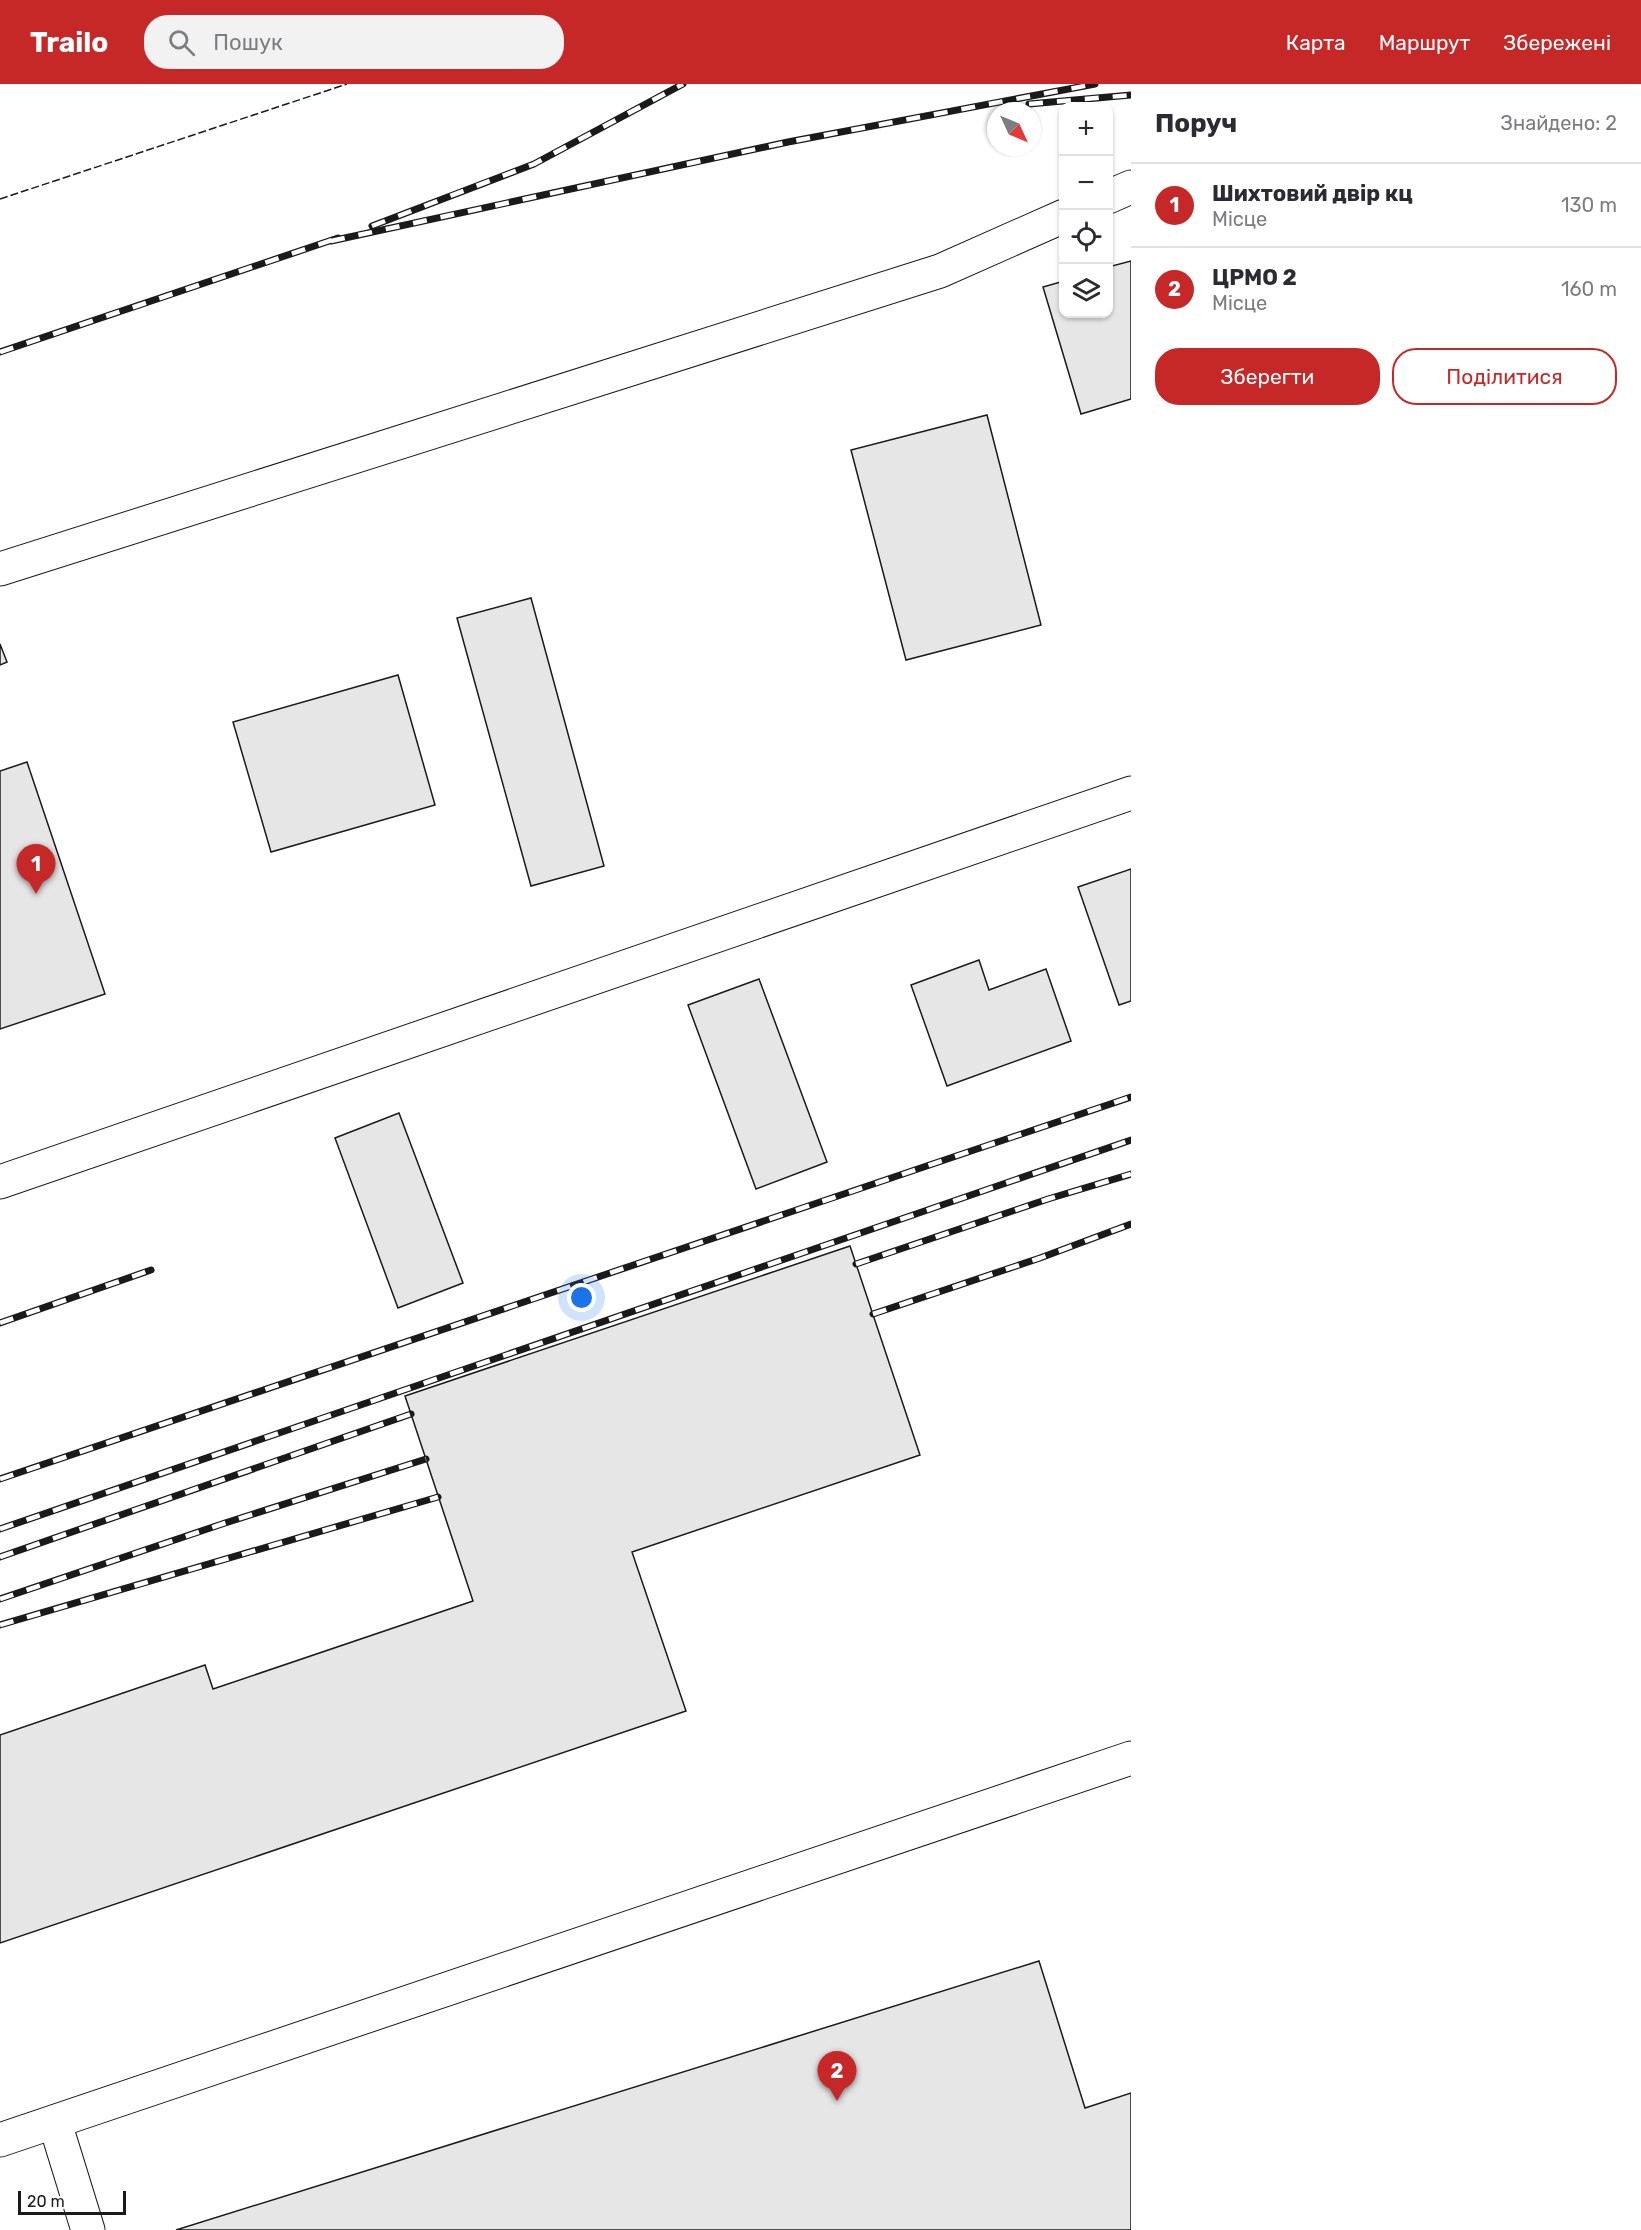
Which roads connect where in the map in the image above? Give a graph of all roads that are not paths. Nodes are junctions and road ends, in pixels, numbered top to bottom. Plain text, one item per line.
1 (1131, 187) edge
2 (1113, 195) edge
3 (1059, 218) edge
4 (0, 569) edge
5 (1131, 793) edge
6 (0, 1182) edge
7 (1131, 1758) edge
8 (55, 2123) junction
9 (0, 2140) edge
10 (88, 2230) edge

1 - 2 street
3 - 4 street
5 - 6 street
7 - 8 street
8 - 9 street
8 - 10 street

